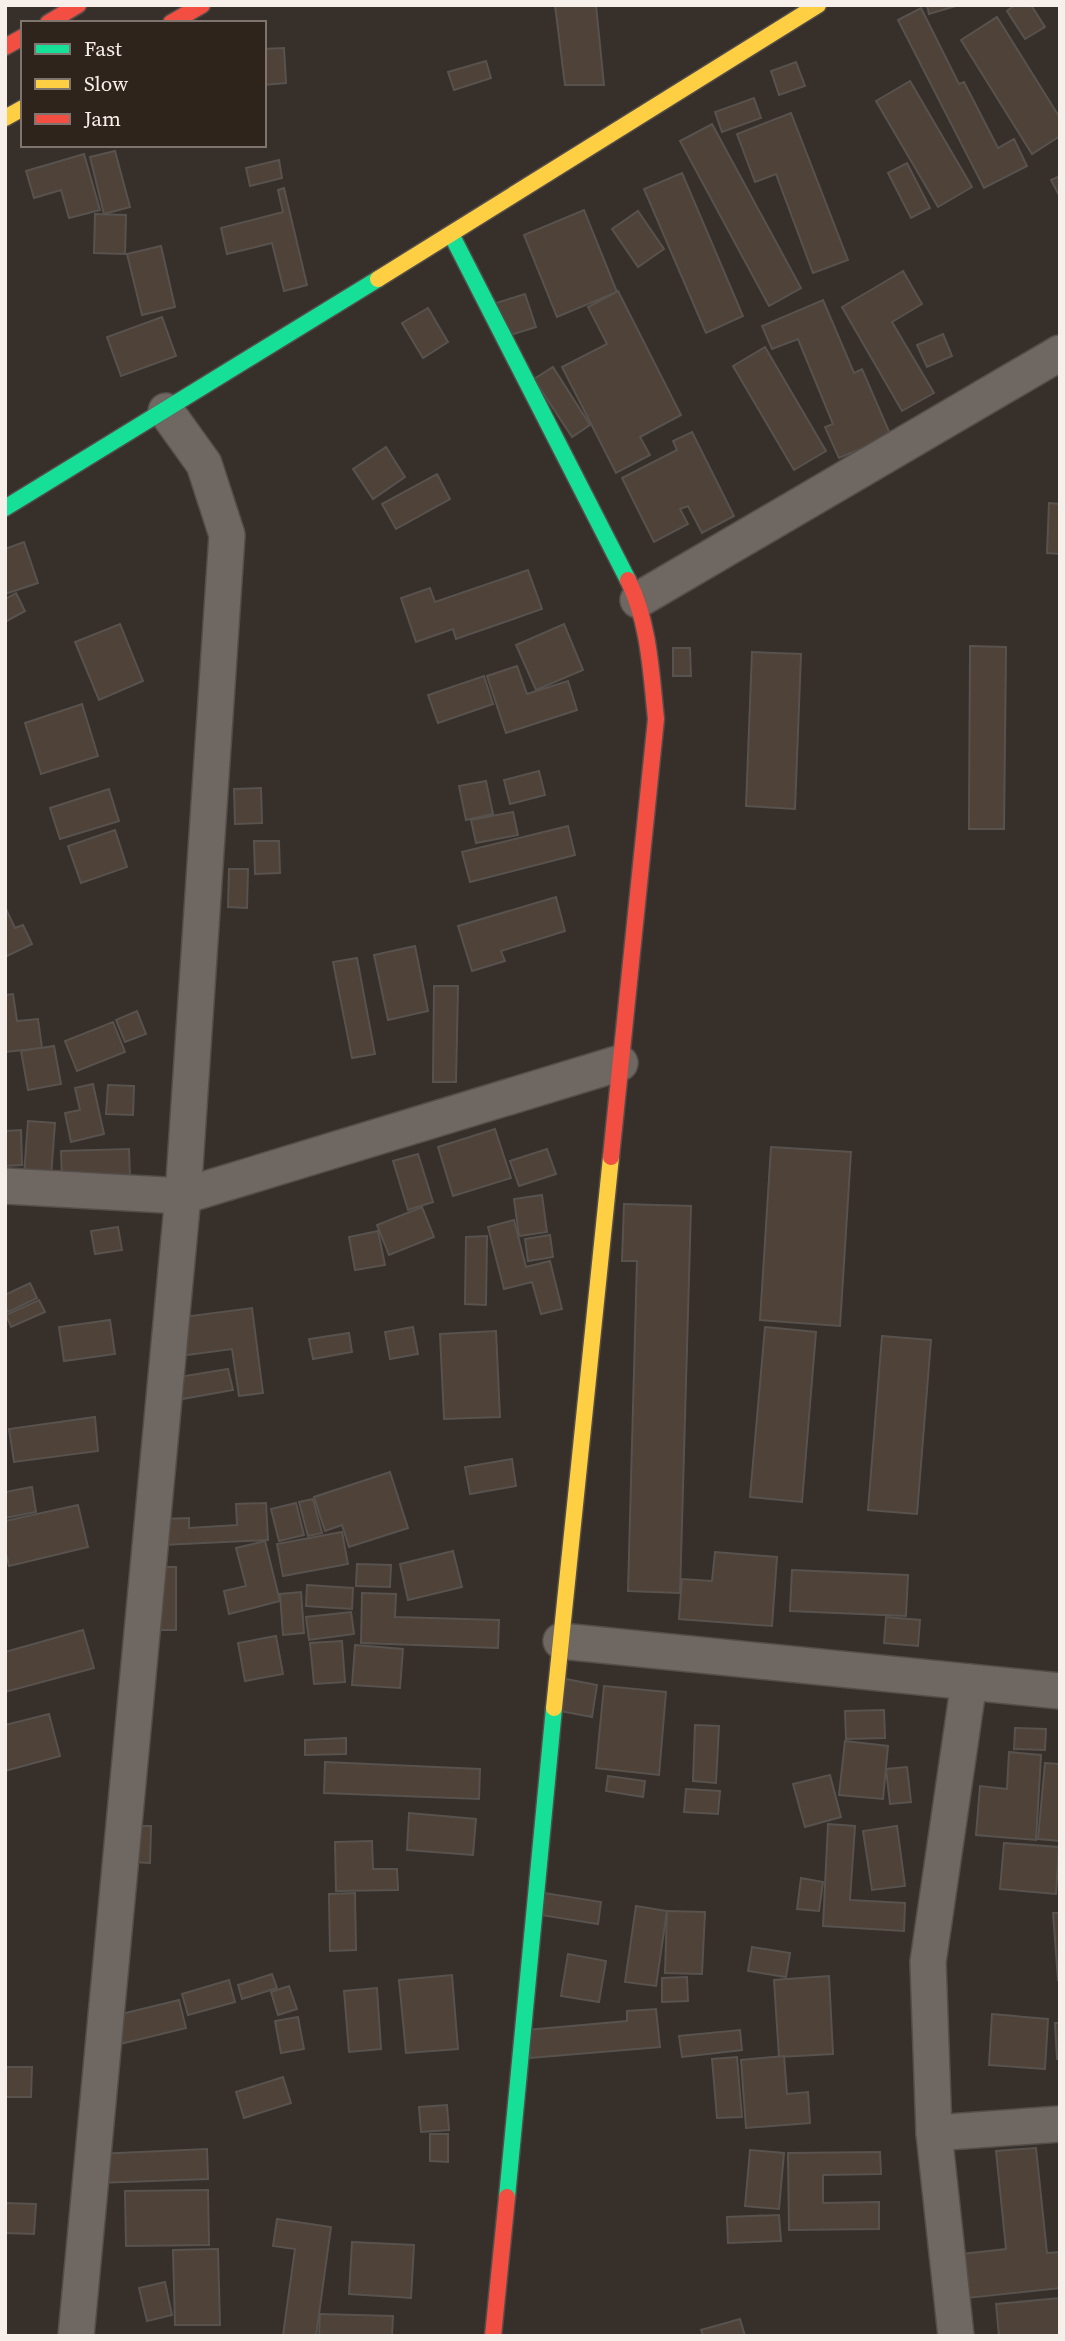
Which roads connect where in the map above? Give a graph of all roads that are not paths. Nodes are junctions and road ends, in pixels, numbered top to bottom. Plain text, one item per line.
1 (78, 5) edge
2 (202, 5) edge
3 (818, 5) edge
4 (51, 21) edge
5 (175, 21) edge
6 (21, 38) edge
7 (5, 47) edge
8 (21, 109) edge
9 (5, 118) edge
10 (451, 234) junction
11 (1060, 353) edge
12 (166, 411) junction
13 (5, 508) edge
14 (638, 600) junction
15 (620, 1063) junction
16 (5, 1186) edge
17 (183, 1196) junction
18 (561, 1642) junction
19 (969, 1682) junction
20 (1060, 1691) edge
21 (1060, 2124) edge
22 (934, 2133) junction
23 (76, 2336) edge
24 (493, 2336) edge
25 (956, 2336) edge

1 - 4 street
2 - 5 street
3 - 10 street
6 - 7 street
8 - 9 street
10 - 12 street
10 - 14 street
11 - 14 street
12 - 13 street
12 - 17 street
14 - 15 street
15 - 17 street
15 - 18 street
16 - 17 street
17 - 23 street
18 - 19 street
18 - 24 street
19 - 20 street
19 - 22 street
21 - 22 street
22 - 25 street

